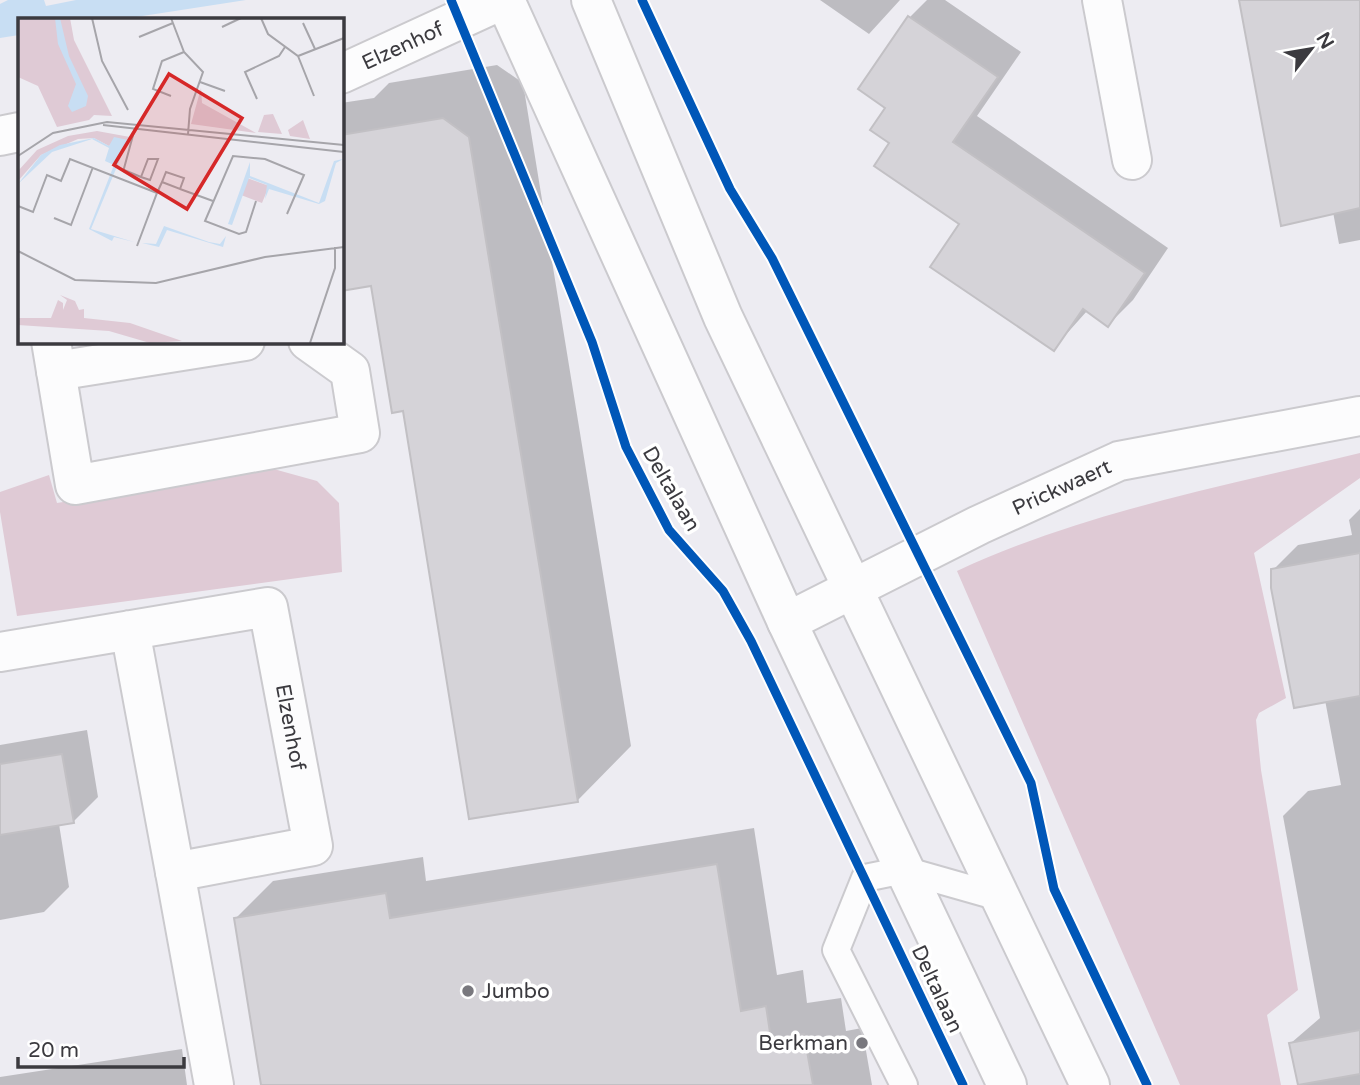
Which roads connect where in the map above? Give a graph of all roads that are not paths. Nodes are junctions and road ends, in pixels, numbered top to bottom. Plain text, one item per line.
1 (503, 0) edge
2 (591, 0) edge
3 (1102, 0) edge
4 (343, 73) edge
5 (1132, 160) dead end
6 (220, 343) edge
7 (311, 343) edge
8 (54, 356) edge
9 (1360, 416) edge
10 (854, 587) junction
11 (787, 622) junction
12 (130, 630) junction
13 (0, 652) edge
14 (904, 870) junction
15 (175, 872) junction
16 (999, 897) junction
17 (214, 1085) edge
18 (904, 1085) edge
19 (1007, 1085) edge
20 (1090, 1085) edge

1 - 4 street, Elzenhof
1 - 11 street, Deltalaan
2 - 10 street
3 - 5 street
6 - 8 street
7 - 8 street
9 - 10 street, Prickwaert
10 - 11 street, Prickwaert
10 - 16 street
11 - 14 street, Deltalaan
12 - 13 street, Elzenhof
12 - 15 street
12 - 15 street, Elzenhof
14 - 16 lane
14 - 18 lane
14 - 19 street, Deltalaan
15 - 17 street
16 - 20 street

